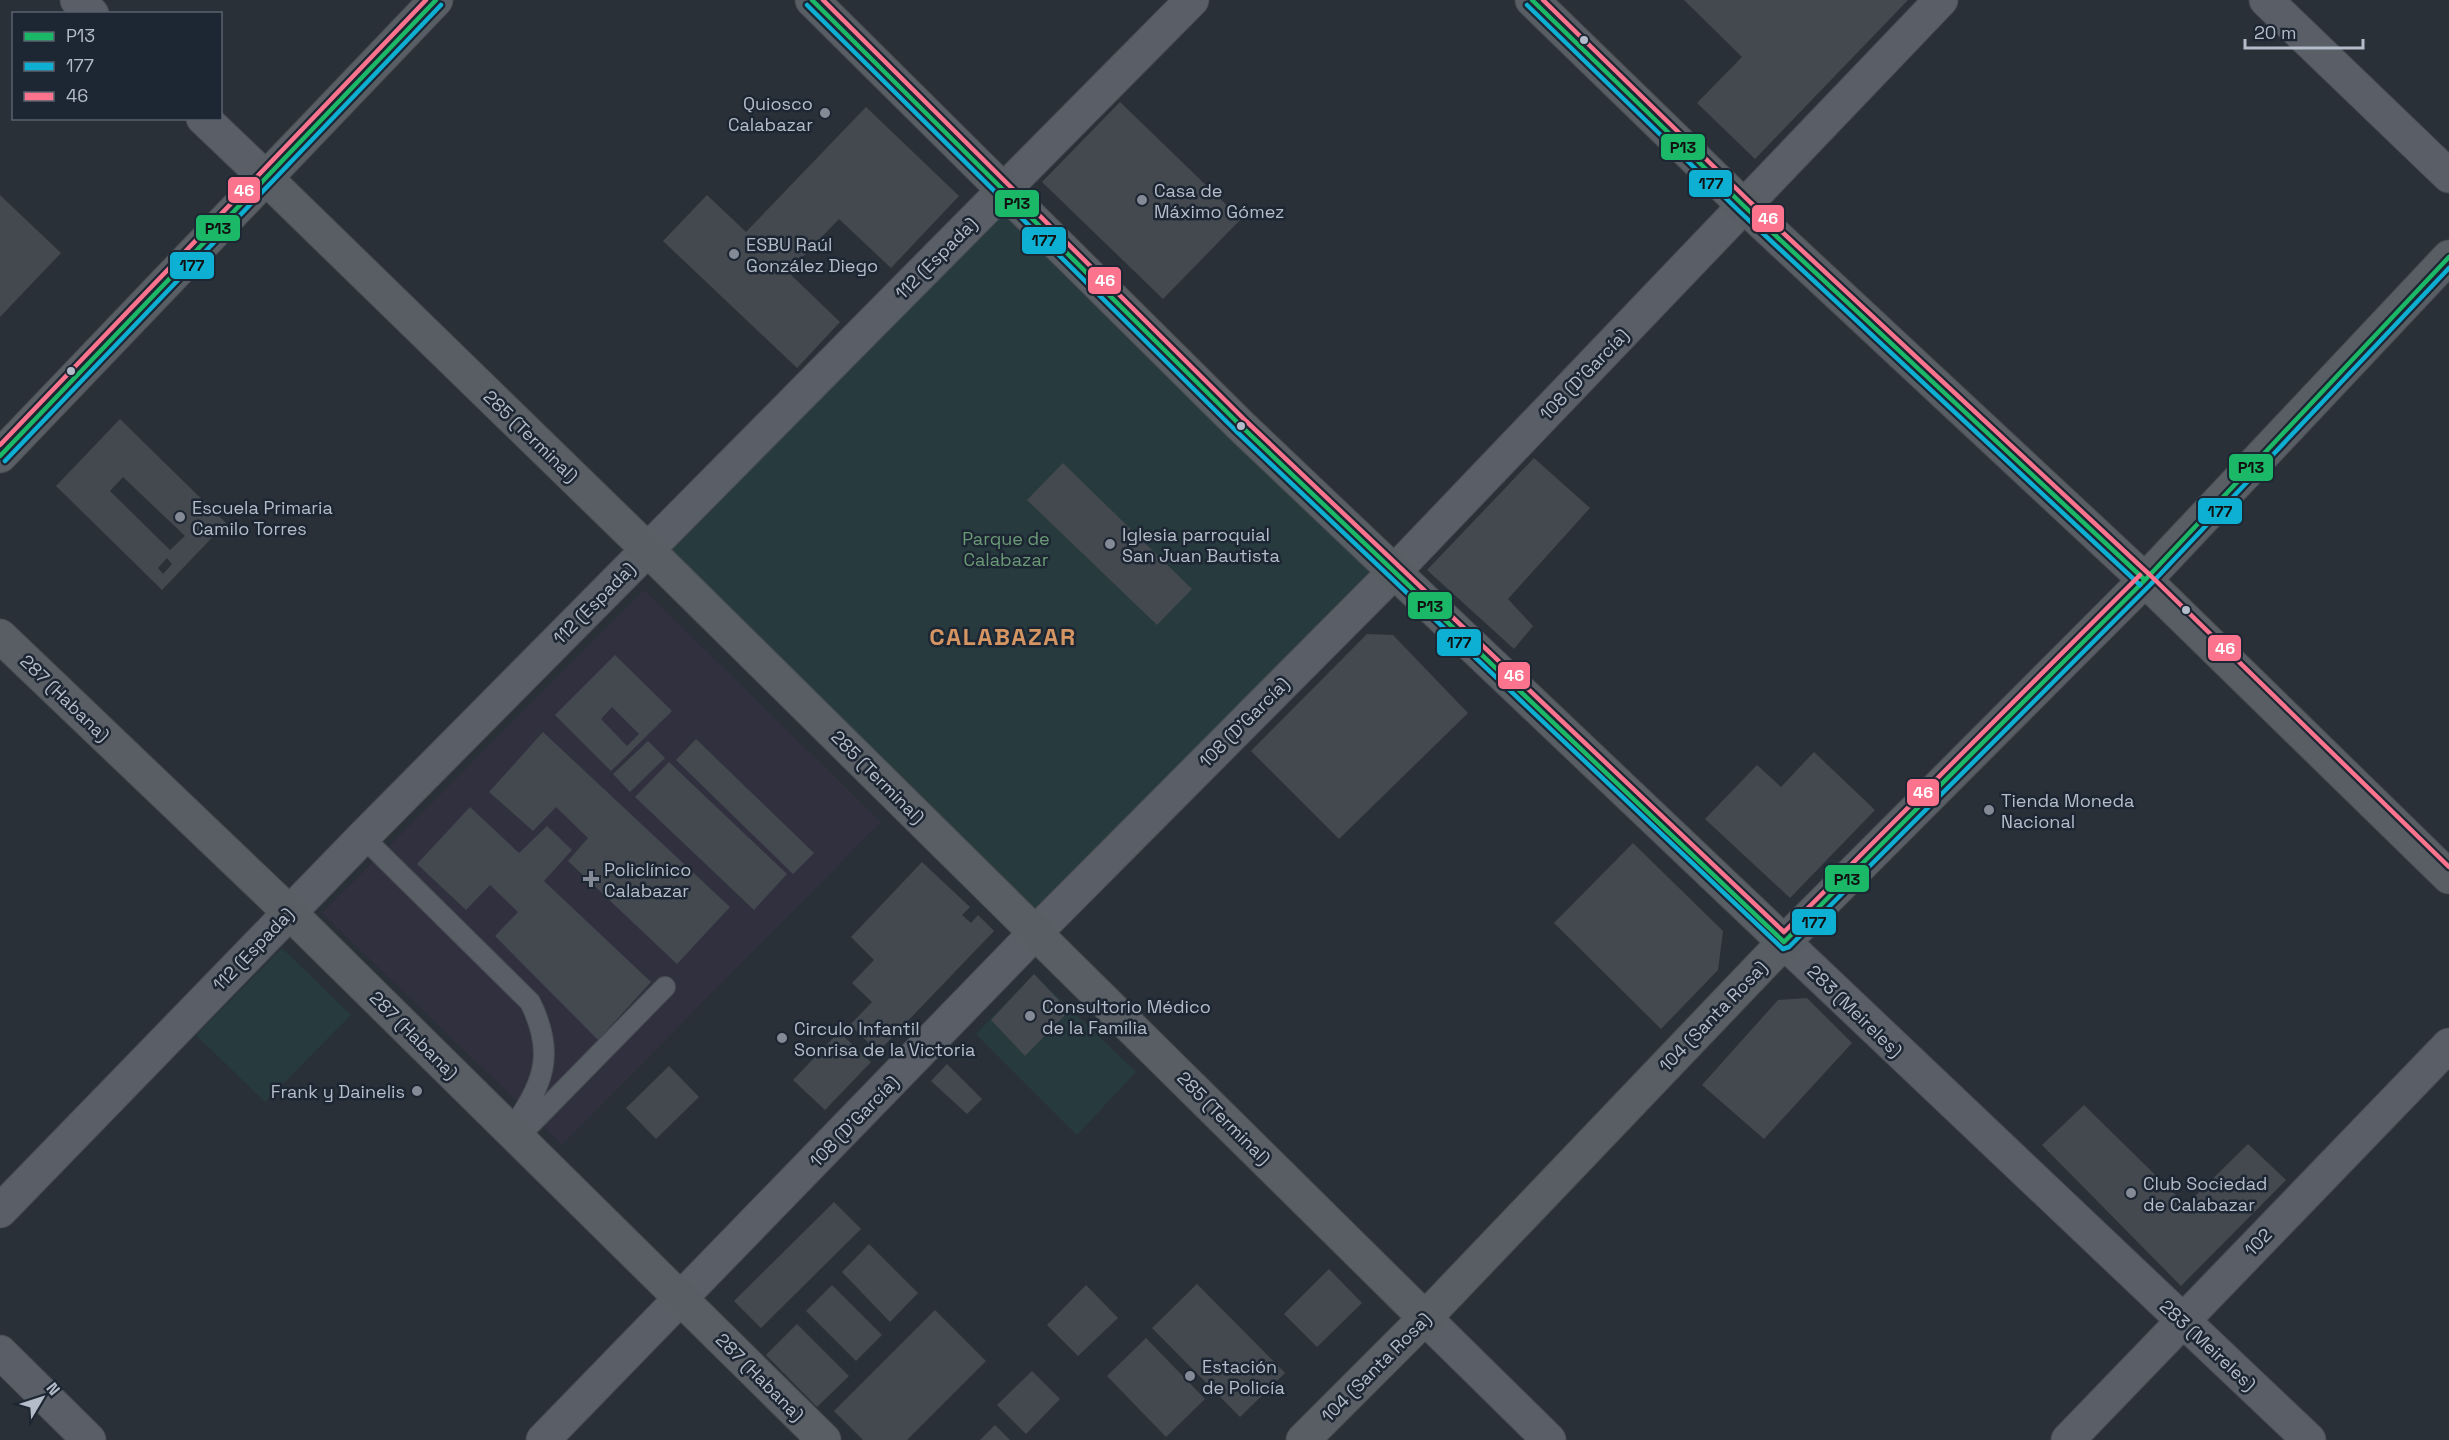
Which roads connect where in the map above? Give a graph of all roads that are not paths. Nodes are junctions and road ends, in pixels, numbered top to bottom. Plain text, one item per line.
1 (77, 0) edge
2 (436, 0) edge
3 (812, 0) edge
4 (1192, 0) edge
5 (1532, 0) edge
6 (1941, 0) edge
7 (2266, 0) edge
8 (90, 12) edge
9 (205, 120) edge
10 (2449, 176) edge
11 (267, 179) junction
12 (1004, 189) junction
13 (1745, 207) junction
14 (2449, 256) edge
15 (0, 456) edge
16 (647, 549) junction
17 (1393, 573) junction
18 (2145, 580) junction
19 (0, 636) edge
20 (363, 837) junction
21 (2449, 877) edge
22 (289, 912) junction
23 (1036, 932) junction
24 (1784, 942) junction
25 (665, 987) dead end
26 (2449, 1045) edge
27 (515, 1134) junction
28 (0, 1211) edge
29 (682, 1299) junction
30 (1425, 1318) junction
31 (2181, 1321) junction
32 (0, 1352) edge
33 (89, 1440) edge
34 (543, 1440) edge
35 (824, 1440) edge
36 (1303, 1440) edge
37 (1549, 1440) edge
38 (2068, 1440) edge
39 (2309, 1440) edge

1 - 8 street
2 - 11 main road
3 - 12 main road, 283 (Meireles)
4 - 12 street, 112 (Espada)
5 - 13 main road
6 - 13 street, 108 (D'García)
7 - 10 street
9 - 11 street, 285 (Terminal)
11 - 15 main road
11 - 16 main road, 285 (Terminal)
12 - 16 street, 112 (Espada)
12 - 17 main road, 283 (Meireles)
13 - 17 street, 108 (D'García)
13 - 18 main road
14 - 18 main road, 104 (Santa Rosa)
16 - 20 street, 112 (Espada)
16 - 23 main road, 285 (Terminal)
17 - 23 street, 108 (D'García)
17 - 24 main road, 283 (Meireles)
18 - 21 main road
18 - 24 main road, 104 (Santa Rosa)
19 - 22 main road, 287 (Habana)
20 - 22 street, 112 (Espada)
20 - 27 lane
22 - 27 main road, 287 (Habana)
22 - 28 street, 112 (Espada)
23 - 29 street, 108 (D'García)
23 - 30 main road, 285 (Terminal)
24 - 30 main road, 104 (Santa Rosa)
24 - 31 street, 283 (Meireles)
25 - 27 lane
26 - 31 street, 102
27 - 29 main road, 287 (Habana)
29 - 34 street, 108 (D'García)
29 - 35 main road, 287 (Habana)
30 - 36 main road, 104 (Santa Rosa)
30 - 37 street, 285 (Terminal)
31 - 38 street, 102
31 - 39 street, 283 (Meireles)
32 - 33 street

